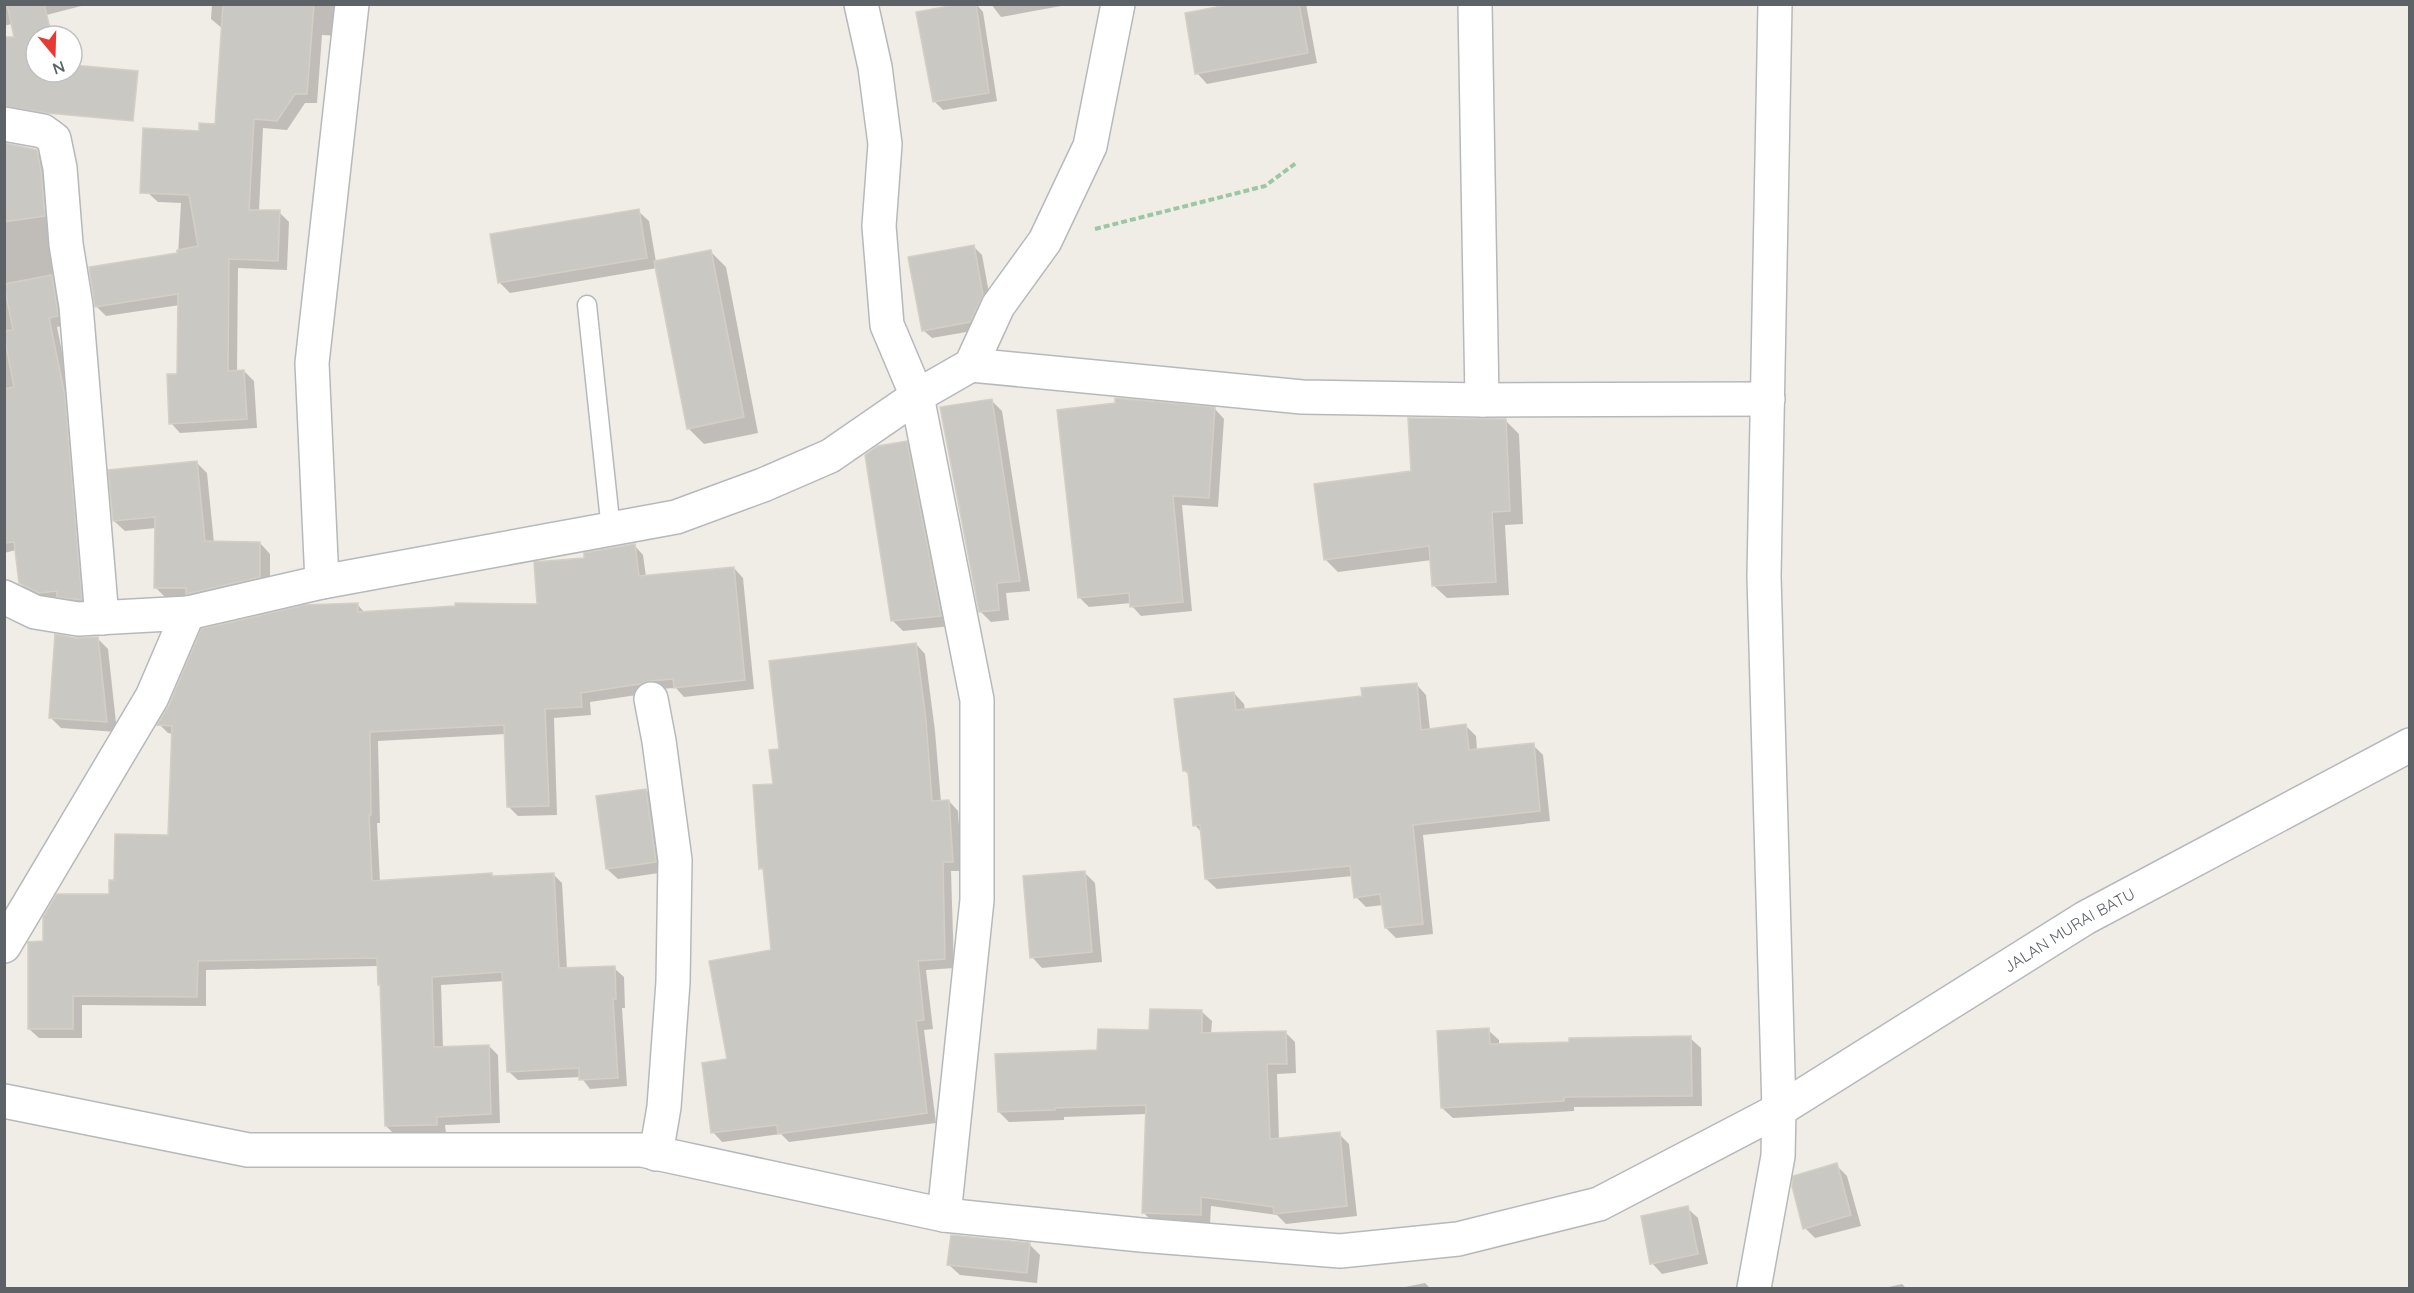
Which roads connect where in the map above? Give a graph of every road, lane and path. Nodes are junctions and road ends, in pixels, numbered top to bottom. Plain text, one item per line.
1 (352, 4) edge
2 (861, 4) edge
3 (1118, 4) edge
4 (1475, 4) edge
5 (1775, 4) edge
6 (4, 124) edge
7 (1296, 163) dead end
8 (1045, 241) junction
9 (587, 305) dead end
10 (971, 364) junction
11 (917, 396) junction
12 (1768, 399) junction
13 (1482, 400) junction
14 (611, 530) junction
15 (322, 582) junction
16 (4, 597) edge
17 (188, 613) junction
18 (102, 618) junction
19 (651, 699) dead end
20 (2409, 745) edge
21 (4, 946) edge
22 (4, 1101) edge
23 (1779, 1110) junction
24 (656, 1154) junction
25 (944, 1215) junction
26 (1754, 1288) edge

1 - 15 street
2 - 11 street
3 - 8 street
4 - 13 street
5 - 12 street
6 - 18 street
7 - 8 path
8 - 10 street
9 - 14 lane
10 - 11 street
10 - 13 street
11 - 14 street
11 - 25 street
12 - 13 street
12 - 23 street
14 - 15 street
15 - 17 street
16 - 18 street
17 - 18 street
17 - 21 street
19 - 24 street
20 - 23 street, JALAN MURAI BATU
22 - 24 street, JALAN MURAI BATU
23 - 25 street, JALAN MURAI BATU
23 - 26 street
24 - 25 street, JALAN MURAI BATU

